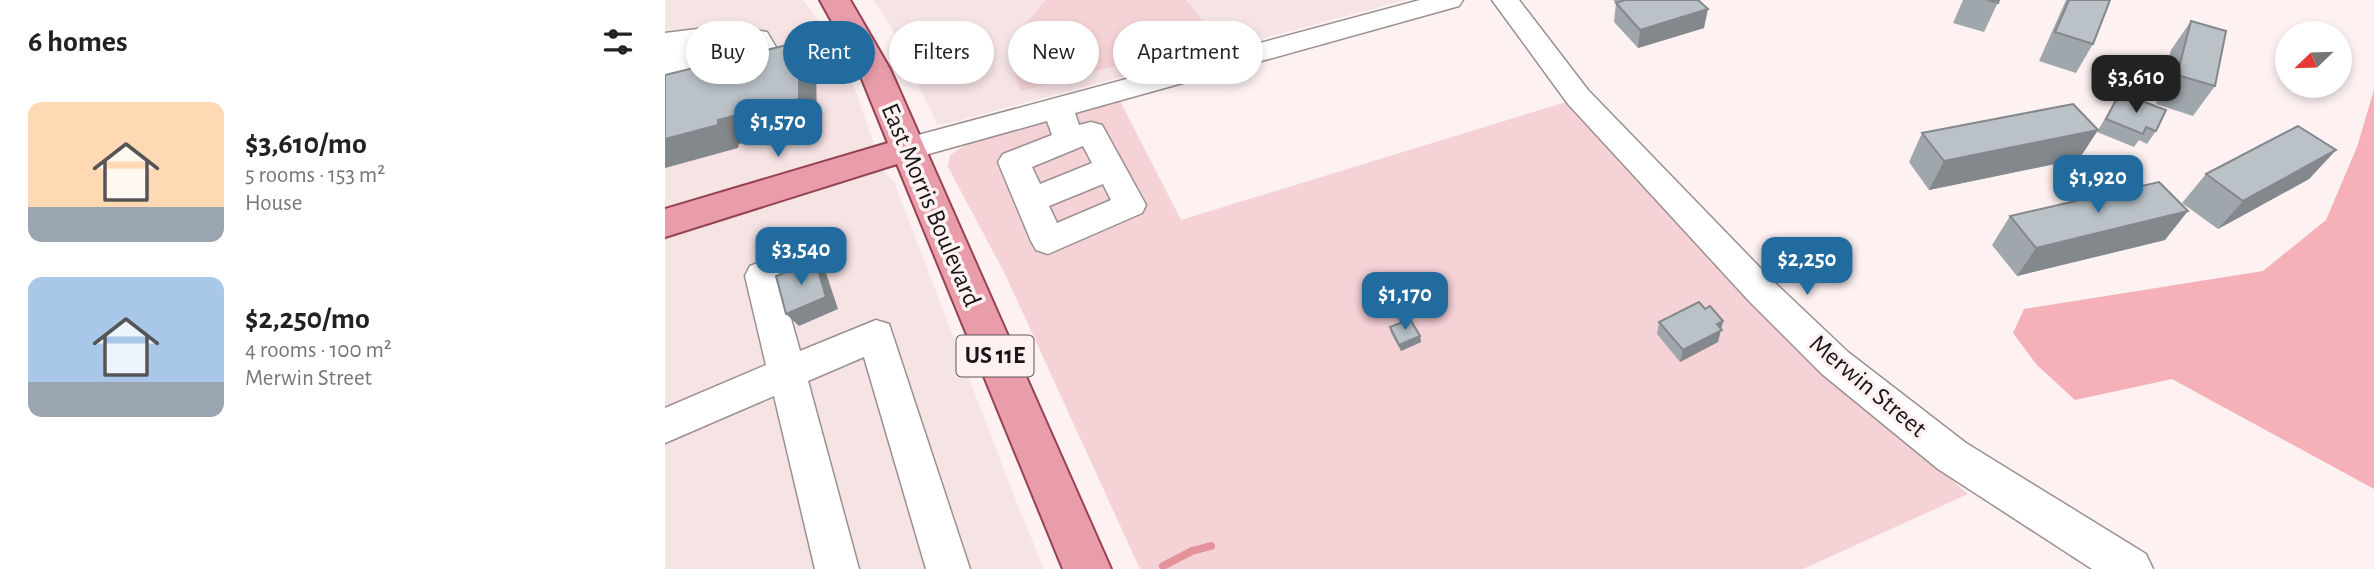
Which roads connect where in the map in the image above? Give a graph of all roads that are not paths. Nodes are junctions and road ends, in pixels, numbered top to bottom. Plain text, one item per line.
1 (835, 0) edge
2 (1450, 0) edge
3 (1505, 0) edge
4 (1058, 108) junction
5 (1069, 140) junction
6 (907, 149) junction
7 (1110, 168) junction
8 (1031, 201) junction
9 (665, 223) edge
10 (820, 251) dead end
11 (788, 373) junction
12 (665, 426) edge
13 (1081, 567) edge
14 (837, 569) edge
15 (948, 569) edge
16 (2131, 569) edge

1 - 6 main road, East Morris Boulevard / US 11E
2 - 4 street
3 - 16 street, Merwin Street
4 - 5 street
4 - 6 street
5 - 7 street
5 - 8 street
6 - 9 main road
6 - 13 main road, East Morris Boulevard / US 11E
7 - 8 street
7 - 8 street
10 - 11 street
11 - 12 street
11 - 14 street
11 - 15 street

